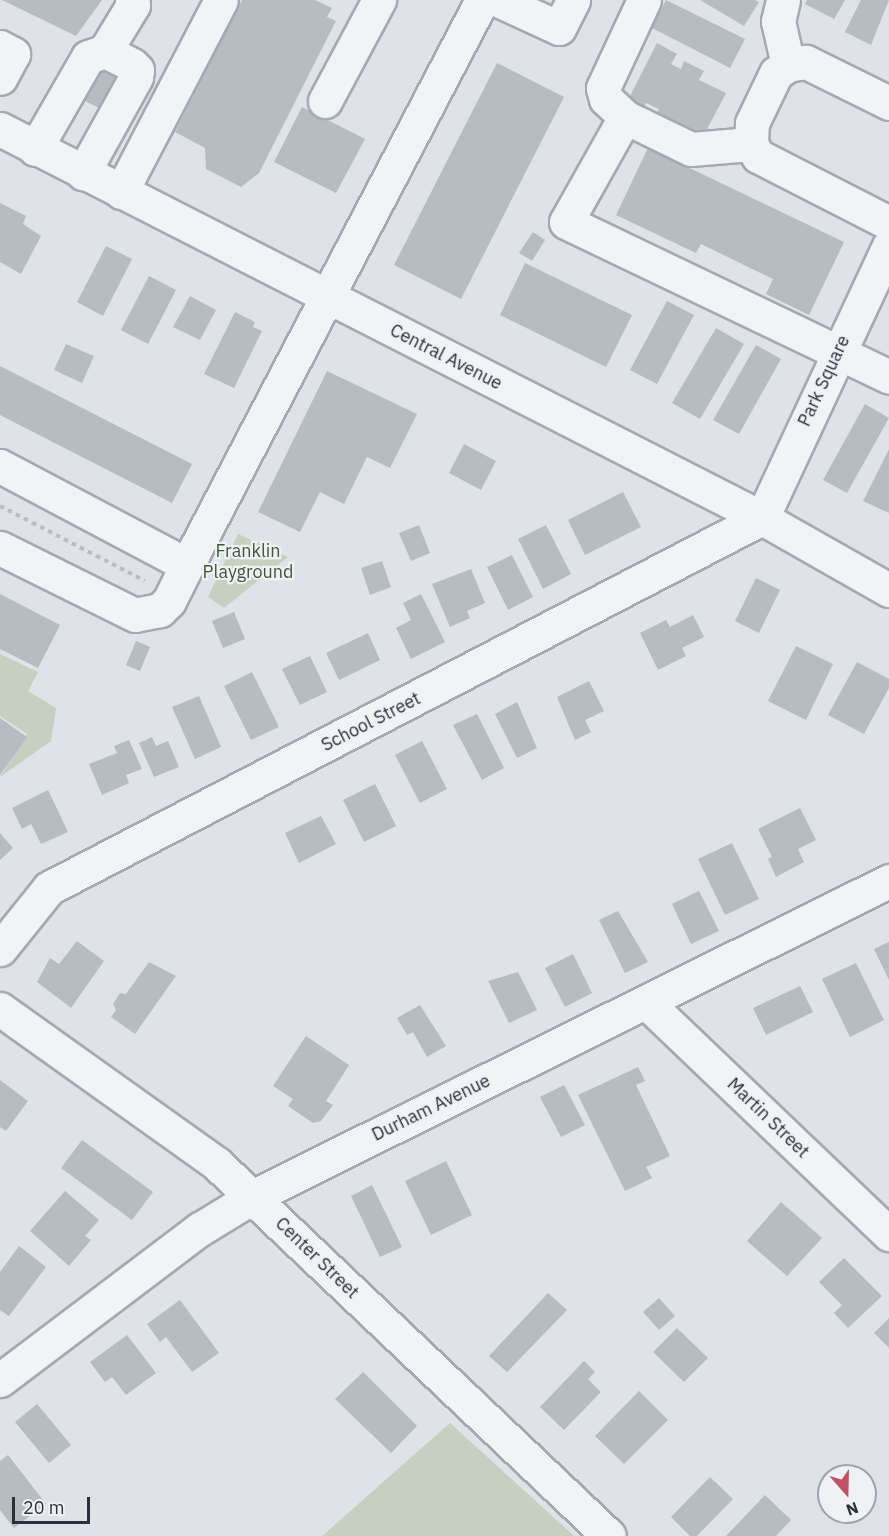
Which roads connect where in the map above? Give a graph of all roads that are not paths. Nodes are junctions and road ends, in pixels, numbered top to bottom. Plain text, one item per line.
1 (132, 0) edge
2 (221, 0) edge
3 (379, 0) edge
4 (482, 0) edge
5 (498, 0) edge
6 (573, 0) edge
7 (644, 0) edge
8 (783, 0) edge
9 (0, 47) edge
10 (105, 51) junction
11 (788, 65) junction
12 (0, 78) edge
13 (324, 101) dead end
14 (889, 103) edge
15 (625, 117) junction
16 (0, 129) edge
17 (752, 144) junction
18 (35, 149) junction
19 (83, 173) junction
20 (122, 192) junction
21 (889, 223) edge
22 (889, 246) edge
23 (325, 296) junction
24 (837, 350) junction
25 (889, 377) edge
26 (0, 466) edge
27 (762, 518) junction
28 (0, 548) edge
29 (188, 565) junction
30 (889, 590) edge
31 (889, 881) edge
32 (0, 949) edge
33 (646, 1002) junction
34 (0, 1009) edge
35 (254, 1196) junction
36 (889, 1234) edge
37 (0, 1380) edge
38 (609, 1536) edge

1 - 10 street
2 - 20 street
3 - 13 street
4 - 23 street
5 - 6 street
7 - 15 street
8 - 11 street
9 - 12 street
10 - 18 street
10 - 19 street
11 - 14 street
11 - 17 street
15 - 17 street
15 - 24 street
16 - 18 street, Central Avenue
17 - 21 street
18 - 19 street, Central Avenue
19 - 20 street, Central Avenue
20 - 23 street, Central Avenue
22 - 24 street, Park Square
23 - 27 street, Central Avenue
23 - 29 street
24 - 25 street
24 - 27 street, Park Square
26 - 29 street
27 - 30 street, Central Avenue
27 - 32 street, School Street
28 - 29 street
31 - 33 street, Durham Avenue
33 - 35 street, Durham Avenue
33 - 36 street, Martin Street
34 - 35 street, Center Street
35 - 37 street, Durham Avenue
35 - 38 street, Center Street

